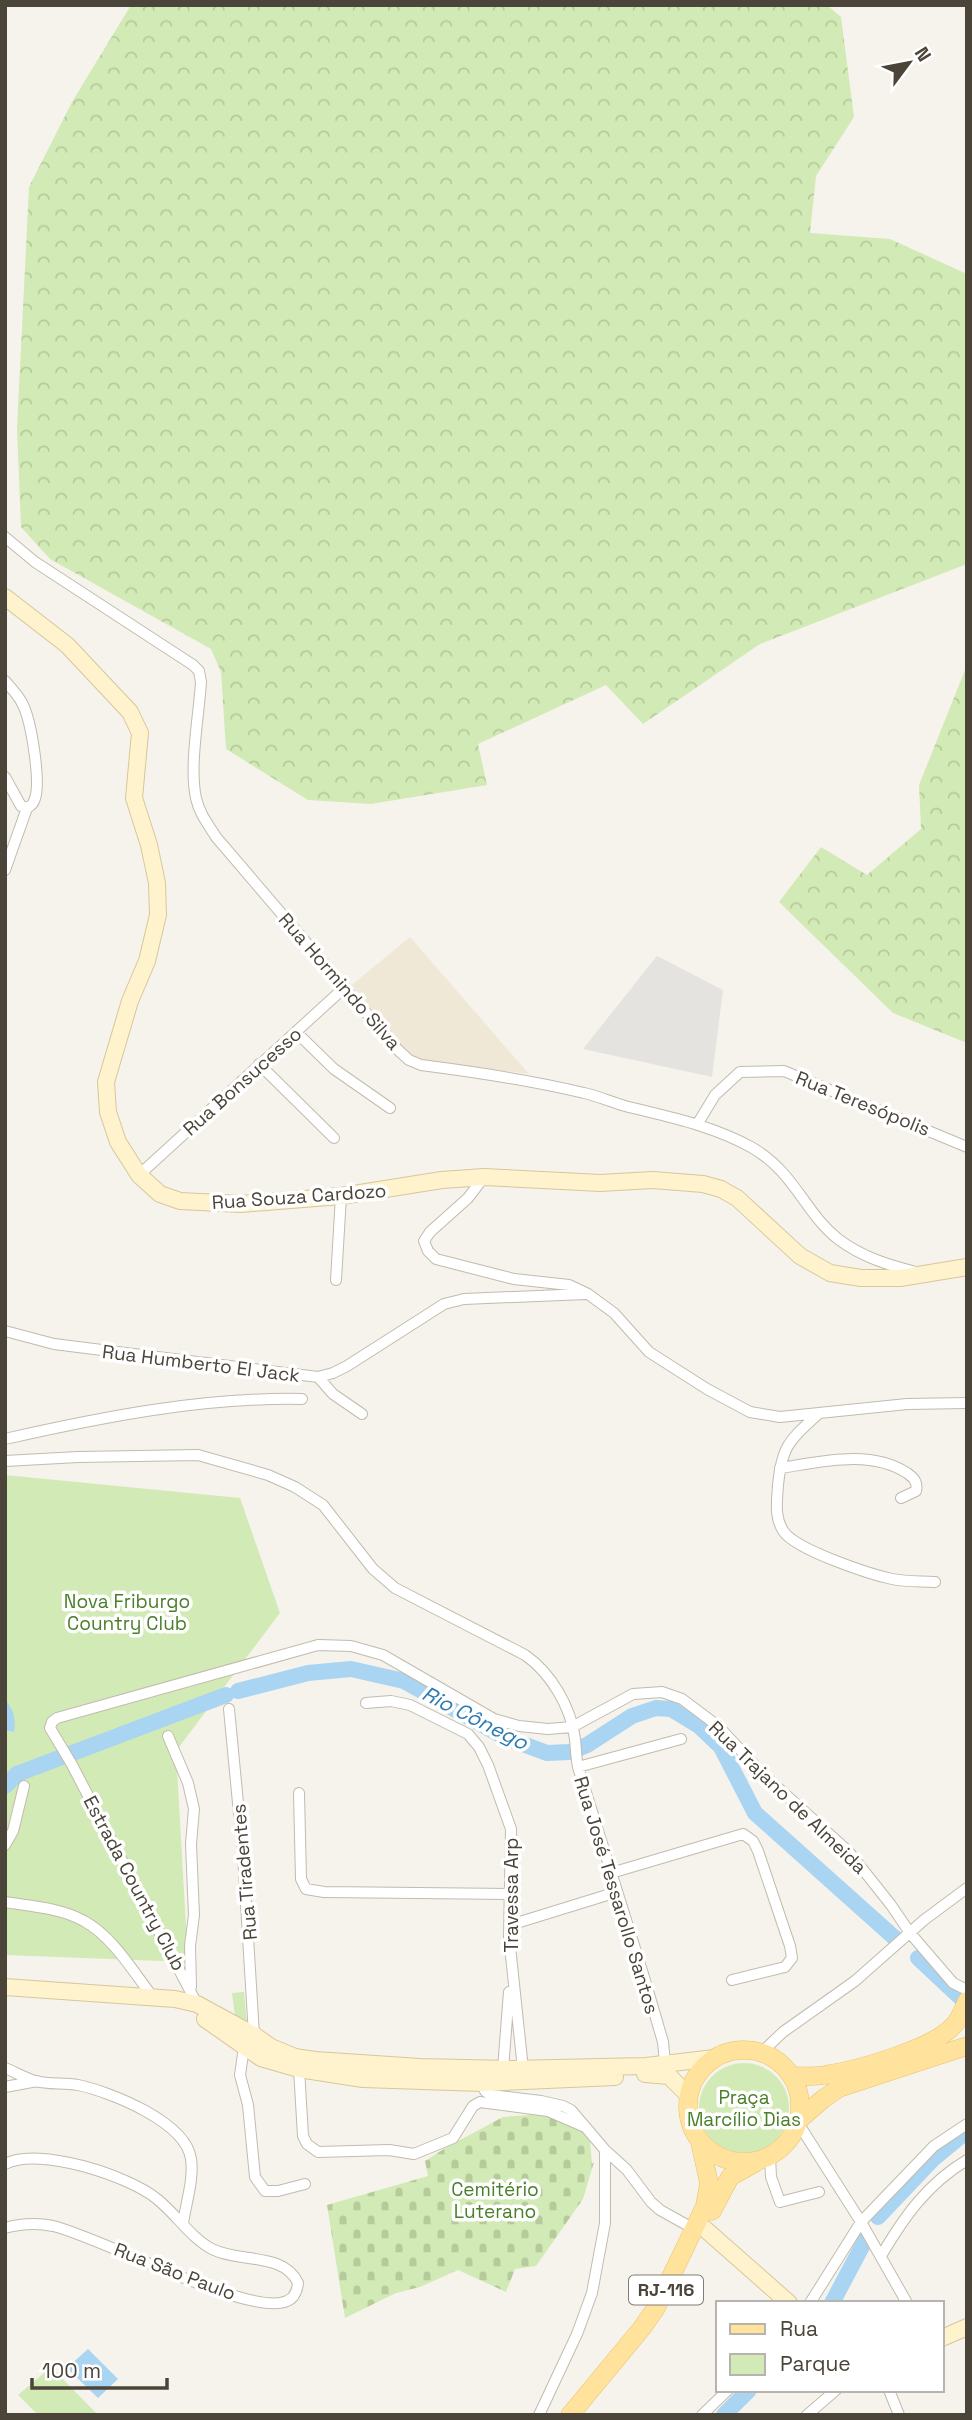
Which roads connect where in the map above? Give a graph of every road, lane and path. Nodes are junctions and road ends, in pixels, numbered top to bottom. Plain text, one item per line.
1 (5, 537) edge
2 (5, 597) edge
3 (5, 681) edge
4 (5, 777) edge
5 (27, 808) junction
6 (5, 870) edge
7 (345, 988) junction
8 (296, 1032) junction
9 (259, 1064) junction
10 (390, 1108) dead end
11 (698, 1123) junction
12 (334, 1138) dead end
13 (967, 1147) edge
14 (139, 1175) junction
15 (484, 1177) junction
16 (341, 1196) junction
17 (967, 1267) edge
18 (924, 1274) junction
19 (335, 1280) dead end
20 (588, 1294) junction
21 (5, 1331) edge
22 (317, 1377) junction
23 (302, 1399) dead end
24 (967, 1403) edge
25 (362, 1414) dead end
26 (818, 1414) junction
27 (5, 1439) edge
28 (5, 1461) edge
29 (780, 1468) junction
30 (901, 1499) dead end
31 (935, 1581) dead end
32 (366, 1703) dead end
33 (229, 1709) dead end
34 (573, 1732) junction
35 (169, 1736) dead end
36 (681, 1739) dead end
37 (578, 1767) junction
38 (24, 1786) dead end
39 (299, 1793) dead end
40 (5, 1845) edge
41 (611, 1874) junction
42 (967, 1888) edge
43 (617, 1892) junction
44 (511, 1894) junction
45 (5, 1902) edge
46 (510, 1925) junction
47 (910, 1933) junction
48 (511, 1965) junction
49 (135, 1975) junction
50 (732, 1980) dead end
51 (5, 1987) edge
52 (191, 1989) junction
53 (967, 1990) edge
54 (130, 1995) junction
55 (152, 1996) junction
56 (5, 1997) edge
57 (197, 2004) junction
58 (965, 2013) edge
59 (249, 2041) junction
60 (967, 2046) edge
61 (761, 2053) junction
62 (715, 2058) junction
63 (665, 2063) junction
64 (5, 2068) edge
65 (299, 2069) junction
66 (503, 2069) junction
67 (523, 2069) junction
68 (792, 2077) junction
69 (37, 2081) junction
70 (482, 2083) junction
71 (5, 2087) edge
72 (689, 2096) junction
73 (799, 2121) junction
74 (967, 2124) edge
75 (585, 2127) junction
76 (701, 2142) junction
77 (604, 2150) junction
78 (764, 2159) junction
79 (967, 2160) edge
80 (5, 2164) edge
81 (305, 2184) dead end
82 (819, 2192) dead end
83 (861, 2222) junction
84 (183, 2223) junction
85 (5, 2228) edge
86 (699, 2229) junction
87 (881, 2256) junction
88 (787, 2301) edge
89 (811, 2301) edge
90 (906, 2301) edge
91 (967, 2327) edge
92 (944, 2337) edge
93 (726, 2392) edge
94 (834, 2392) edge
95 (890, 2392) edge
96 (539, 2415) edge
97 (570, 2415) edge
98 (584, 2415) edge
99 (702, 2415) edge
100 (807, 2415) edge
101 (899, 2415) edge

1 - 7 street, Rua Hormindo Silva
2 - 14 street, Rua Souza Cardozo
3 - 5 street
4 - 5 street
5 - 6 street
7 - 8 street, Rua Bonsucesso
7 - 11 street, Rua Hormindo Silva
8 - 9 street, Rua Bonsucesso
8 - 10 street
9 - 12 street
9 - 14 street, Rua Bonsucesso
11 - 13 street, Rua Teresópolis
11 - 18 street, Rua Hormindo Silva
14 - 16 street, Rua Souza Cardozo
15 - 16 street, Rua Souza Cardozo
15 - 18 street, Rua Souza Cardozo
15 - 20 street
16 - 19 street
17 - 18 street, Rua Souza Cardozo
20 - 22 street, Rua Humberto El Jack
20 - 26 street
21 - 22 street, Rua Humberto El Jack
22 - 25 street
23 - 27 street
24 - 26 street
26 - 29 street
28 - 34 street
29 - 30 street
29 - 31 street
32 - 44 street, Travessa Arp
33 - 59 street, Rua Tiradentes
34 - 37 street, Rua José Tessarollo Santos
34 - 47 street, Rua Trajano de Almeida
34 - 52 street, Estrada Country Club
35 - 52 street
36 - 37 street
37 - 41 street, Rua José Tessarollo Santos
38 - 40 street
39 - 44 street
41 - 43 street, Rua José Tessarollo Santos
41 - 50 street
42 - 47 street
43 - 46 street
43 - 63 street, Rua José Tessarollo Santos
44 - 46 street, Travessa Arp
45 - 49 street
46 - 48 street, Travessa Arp
47 - 53 street, Rua Trajano de Almeida
47 - 61 street
48 - 66 street, Travessa Arp
48 - 67 street, Travessa Arp
49 - 54 street
49 - 55 street
51 - 54 street
52 - 57 street, Estrada Country Club
54 - 55 street
55 - 57 street
56 - 59 street
57 - 59 street
58 - 68 main road
59 - 65 street
59 - 66 street
59 - 81 street, Rua Tiradentes
60 - 73 main road, RJ-116
61 - 62 main road
61 - 68 main road
62 - 63 street
62 - 72 main road
63 - 67 street
64 - 69 street
65 - 70 street
65 - 75 street
66 - 67 street
68 - 73 main road
69 - 71 street
69 - 84 street
70 - 72 street
70 - 75 street
72 - 76 main road, RJ-116
73 - 78 main road, RJ-116
73 - 83 street
74 - 83 street
75 - 77 street
76 - 78 main road
76 - 86 main road, RJ-116
77 - 86 street
77 - 96 street
78 - 82 street
78 - 86 main road, RJ-116
79 - 87 street
80 - 84 street, Rua São Paulo
83 - 87 street
83 - 89 street
84 - 85 street, Rua São Paulo
86 - 88 street
86 - 97 main road, RJ-116
86 - 98 main road, RJ-116
87 - 90 street
91 - 92 street
93 - 99 street
94 - 100 street
95 - 101 street

